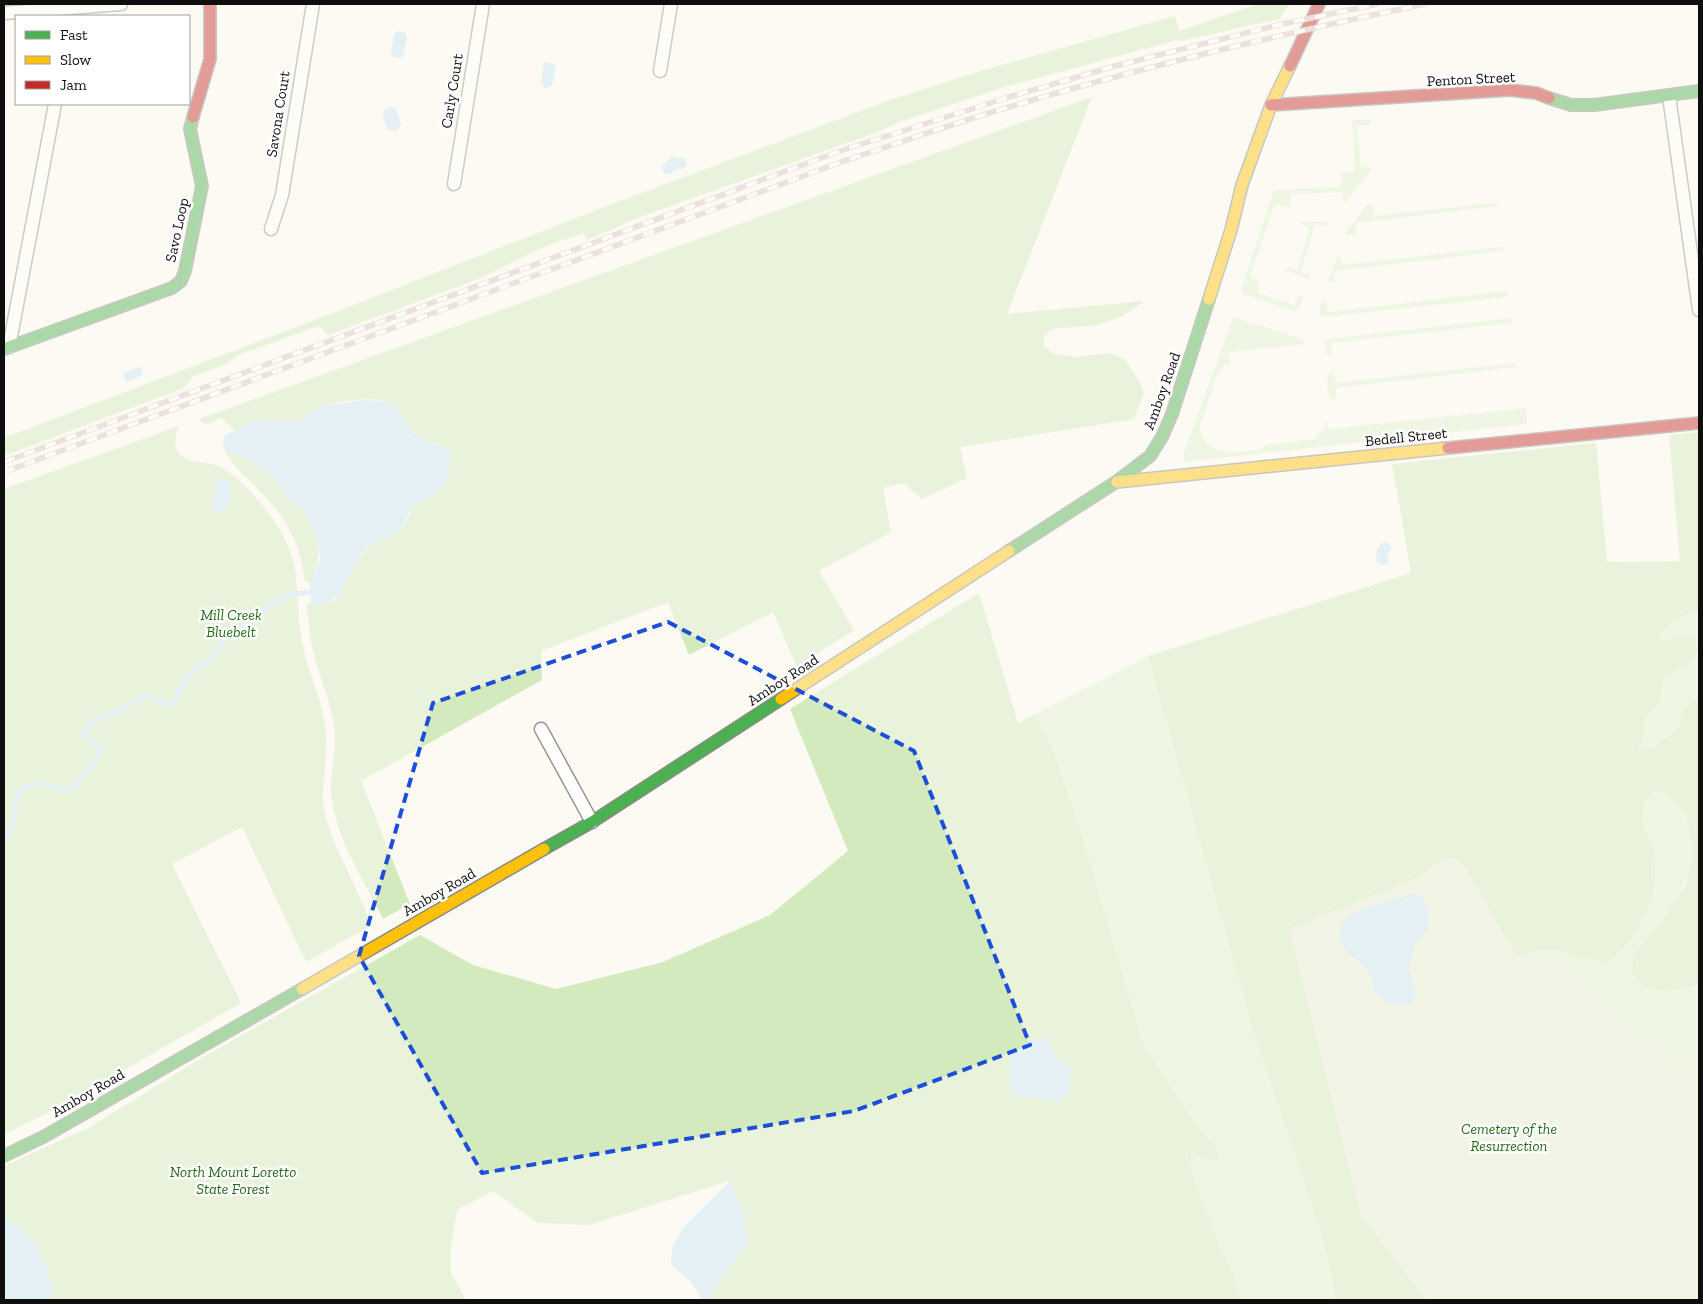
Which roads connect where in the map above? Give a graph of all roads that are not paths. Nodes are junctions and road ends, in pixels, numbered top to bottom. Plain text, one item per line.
1 (122, 4) edge
2 (210, 4) edge
3 (313, 4) edge
4 (483, 4) edge
5 (672, 4) edge
6 (1319, 4) edge
7 (73, 12) edge
8 (4, 13) edge
9 (660, 70) dead end
10 (1699, 92) edge
11 (1669, 96) junction
12 (55, 105) edge
13 (1271, 105) junction
14 (454, 184) dead end
15 (271, 229) dead end
16 (1699, 310) edge
17 (6, 348) edge
18 (1699, 423) edge
19 (1116, 482) junction
20 (541, 729) dead end
21 (592, 822) junction
22 (4, 1156) edge

1 - 7 street
2 - 17 main road, Savo Loop
3 - 15 street, Savona Court
4 - 14 street, Carly Court
5 - 9 street
6 - 13 main road, Amboy Road
7 - 8 street
10 - 11 main road, Penton Street
11 - 13 main road, Penton Street
11 - 16 street
12 - 17 street, Savo Loop
13 - 19 main road, Amboy Road
18 - 19 main road, Bedell Street
19 - 21 main road, Amboy Road
20 - 21 street
21 - 22 main road, Amboy Road

